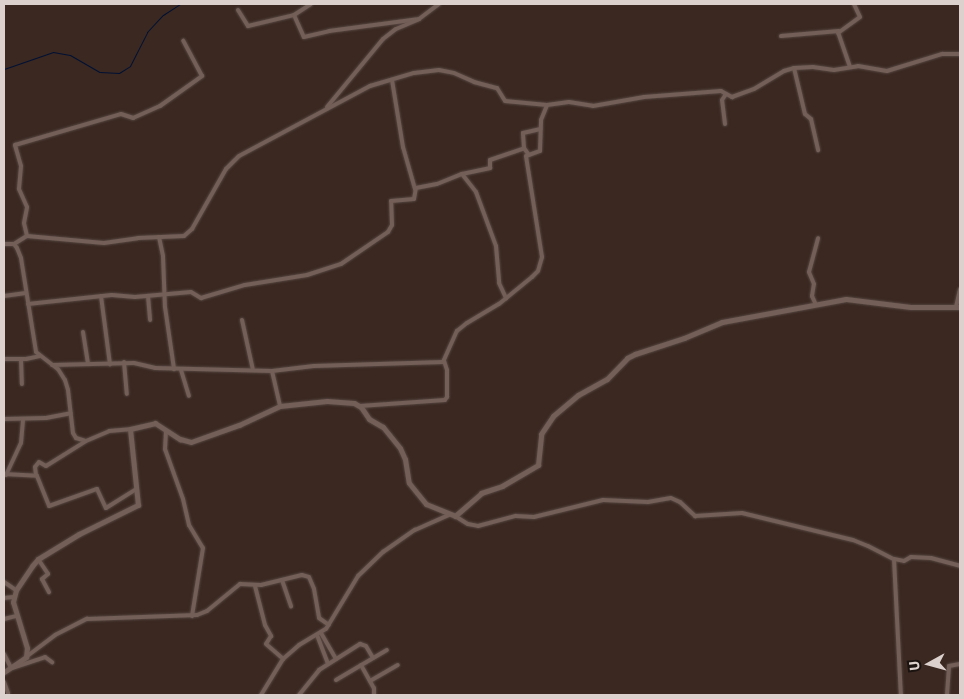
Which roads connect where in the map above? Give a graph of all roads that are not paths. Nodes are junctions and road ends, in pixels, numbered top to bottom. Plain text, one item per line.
1 (311, 4) edge
2 (439, 4) edge
3 (854, 4) edge
4 (238, 10) dead end
5 (294, 15) junction
6 (419, 19) junction
7 (839, 31) junction
8 (781, 36) dead end
9 (183, 41) dead end
10 (960, 54) edge
11 (850, 67) junction
12 (794, 68) junction
13 (392, 80) junction
14 (726, 94) junction
15 (547, 105) junction
16 (326, 109) junction
17 (726, 124) dead end
18 (541, 129) junction
19 (524, 148) junction
20 (818, 150) dead end
21 (529, 155) junction
22 (462, 174) junction
23 (415, 188) junction
24 (27, 236) junction
25 (159, 237) junction
26 (818, 238) dead end
27 (4, 244) edge
28 (14, 244) junction
29 (960, 289) edge
30 (26, 293) junction
31 (164, 295) junction
32 (4, 296) edge
33 (100, 296) junction
34 (148, 296) junction
35 (506, 298) junction
36 (28, 304) junction
37 (816, 305) junction
38 (958, 307) edge
39 (150, 320) dead end
40 (242, 320) dead end
41 (83, 332) dead end
42 (40, 356) junction
43 (4, 359) edge
44 (21, 359) junction
45 (444, 361) junction
46 (124, 362) junction
47 (88, 364) junction
48 (110, 364) junction
49 (52, 365) junction
50 (174, 369) junction
51 (182, 370) junction
52 (253, 370) junction
53 (272, 370) junction
54 (22, 384) dead end
55 (127, 394) dead end
56 (188, 396) dead end
57 (280, 406) junction
58 (358, 406) junction
59 (71, 413) junction
60 (4, 419) edge
61 (23, 419) junction
62 (130, 429) junction
63 (166, 431) junction
64 (86, 441) junction
65 (5, 475) edge
66 (36, 475) junction
67 (137, 489) junction
68 (453, 515) junction
69 (38, 559) junction
70 (894, 559) junction
71 (960, 566) edge
72 (282, 580) junction
73 (4, 582) edge
74 (255, 586) junction
75 (16, 590) junction
76 (49, 592) dead end
77 (13, 597) junction
78 (4, 598) edge
79 (291, 606) dead end
80 (16, 616) junction
81 (192, 616) junction
82 (4, 619) edge
83 (328, 625) junction
84 (319, 634) junction
85 (387, 650) dead end
86 (4, 654) edge
87 (26, 657) junction
88 (373, 658) junction
89 (336, 659) junction
90 (283, 660) junction
91 (52, 662) dead end
92 (328, 664) junction
93 (960, 664) edge
94 (361, 665) junction
95 (398, 665) dead end
96 (7, 670) edge
97 (336, 680) dead end
98 (370, 681) junction
99 (4, 682) edge
100 (8, 693) dead end
101 (301, 693) edge
102 (261, 695) edge
103 (307, 695) edge
104 (374, 695) edge
105 (901, 695) edge
106 (946, 695) edge

1 - 5 street
2 - 6 street
3 - 7 street
4 - 5 street
5 - 6 street
6 - 16 street
7 - 8 street
7 - 11 street
9 - 24 street
10 - 11 street
11 - 12 street
12 - 14 street
12 - 20 street
13 - 15 street
13 - 16 street
13 - 23 street
14 - 15 street
14 - 17 street
15 - 18 street
16 - 25 street
18 - 19 street
18 - 21 street
19 - 21 street
19 - 22 street
21 - 35 street
22 - 23 street
22 - 35 street
23 - 31 street
24 - 25 street
24 - 28 street
25 - 31 street
26 - 37 street
27 - 28 street
28 - 30 street
29 - 38 street
30 - 32 street
30 - 36 street
31 - 34 street
31 - 50 street
33 - 34 street
33 - 36 street
33 - 48 street
34 - 39 street
35 - 45 street
36 - 42 street
37 - 38 street
37 - 68 street
40 - 52 street
41 - 47 street
42 - 44 street
42 - 49 street
43 - 44 street
44 - 54 street
45 - 53 street
45 - 58 street
46 - 48 street
46 - 50 street
46 - 55 street
47 - 48 street
47 - 49 street
49 - 59 street
50 - 51 street
51 - 52 street
51 - 56 street
52 - 53 street
53 - 57 street
57 - 58 street
57 - 63 street
58 - 68 street
59 - 61 street
59 - 64 street
60 - 61 street
61 - 65 street
62 - 63 street
62 - 64 street
62 - 67 street
63 - 81 street
64 - 66 street
65 - 66 street
66 - 67 street
67 - 69 street
68 - 70 street
68 - 83 street
69 - 75 street
69 - 76 street
70 - 71 street
70 - 105 street
72 - 74 street
72 - 79 street
72 - 83 street
73 - 75 street
74 - 81 street
74 - 90 street
75 - 77 street
77 - 78 street
77 - 80 street
80 - 82 street
80 - 87 street
81 - 87 street
83 - 84 street
84 - 89 street
84 - 90 street
84 - 92 street
85 - 88 street
86 - 96 street
87 - 96 street
88 - 89 street
88 - 94 street
89 - 92 street
90 - 102 street
91 - 96 street
92 - 101 street
93 - 106 street
94 - 97 street
94 - 98 street
95 - 98 street
98 - 104 street
99 - 100 street
101 - 103 street

